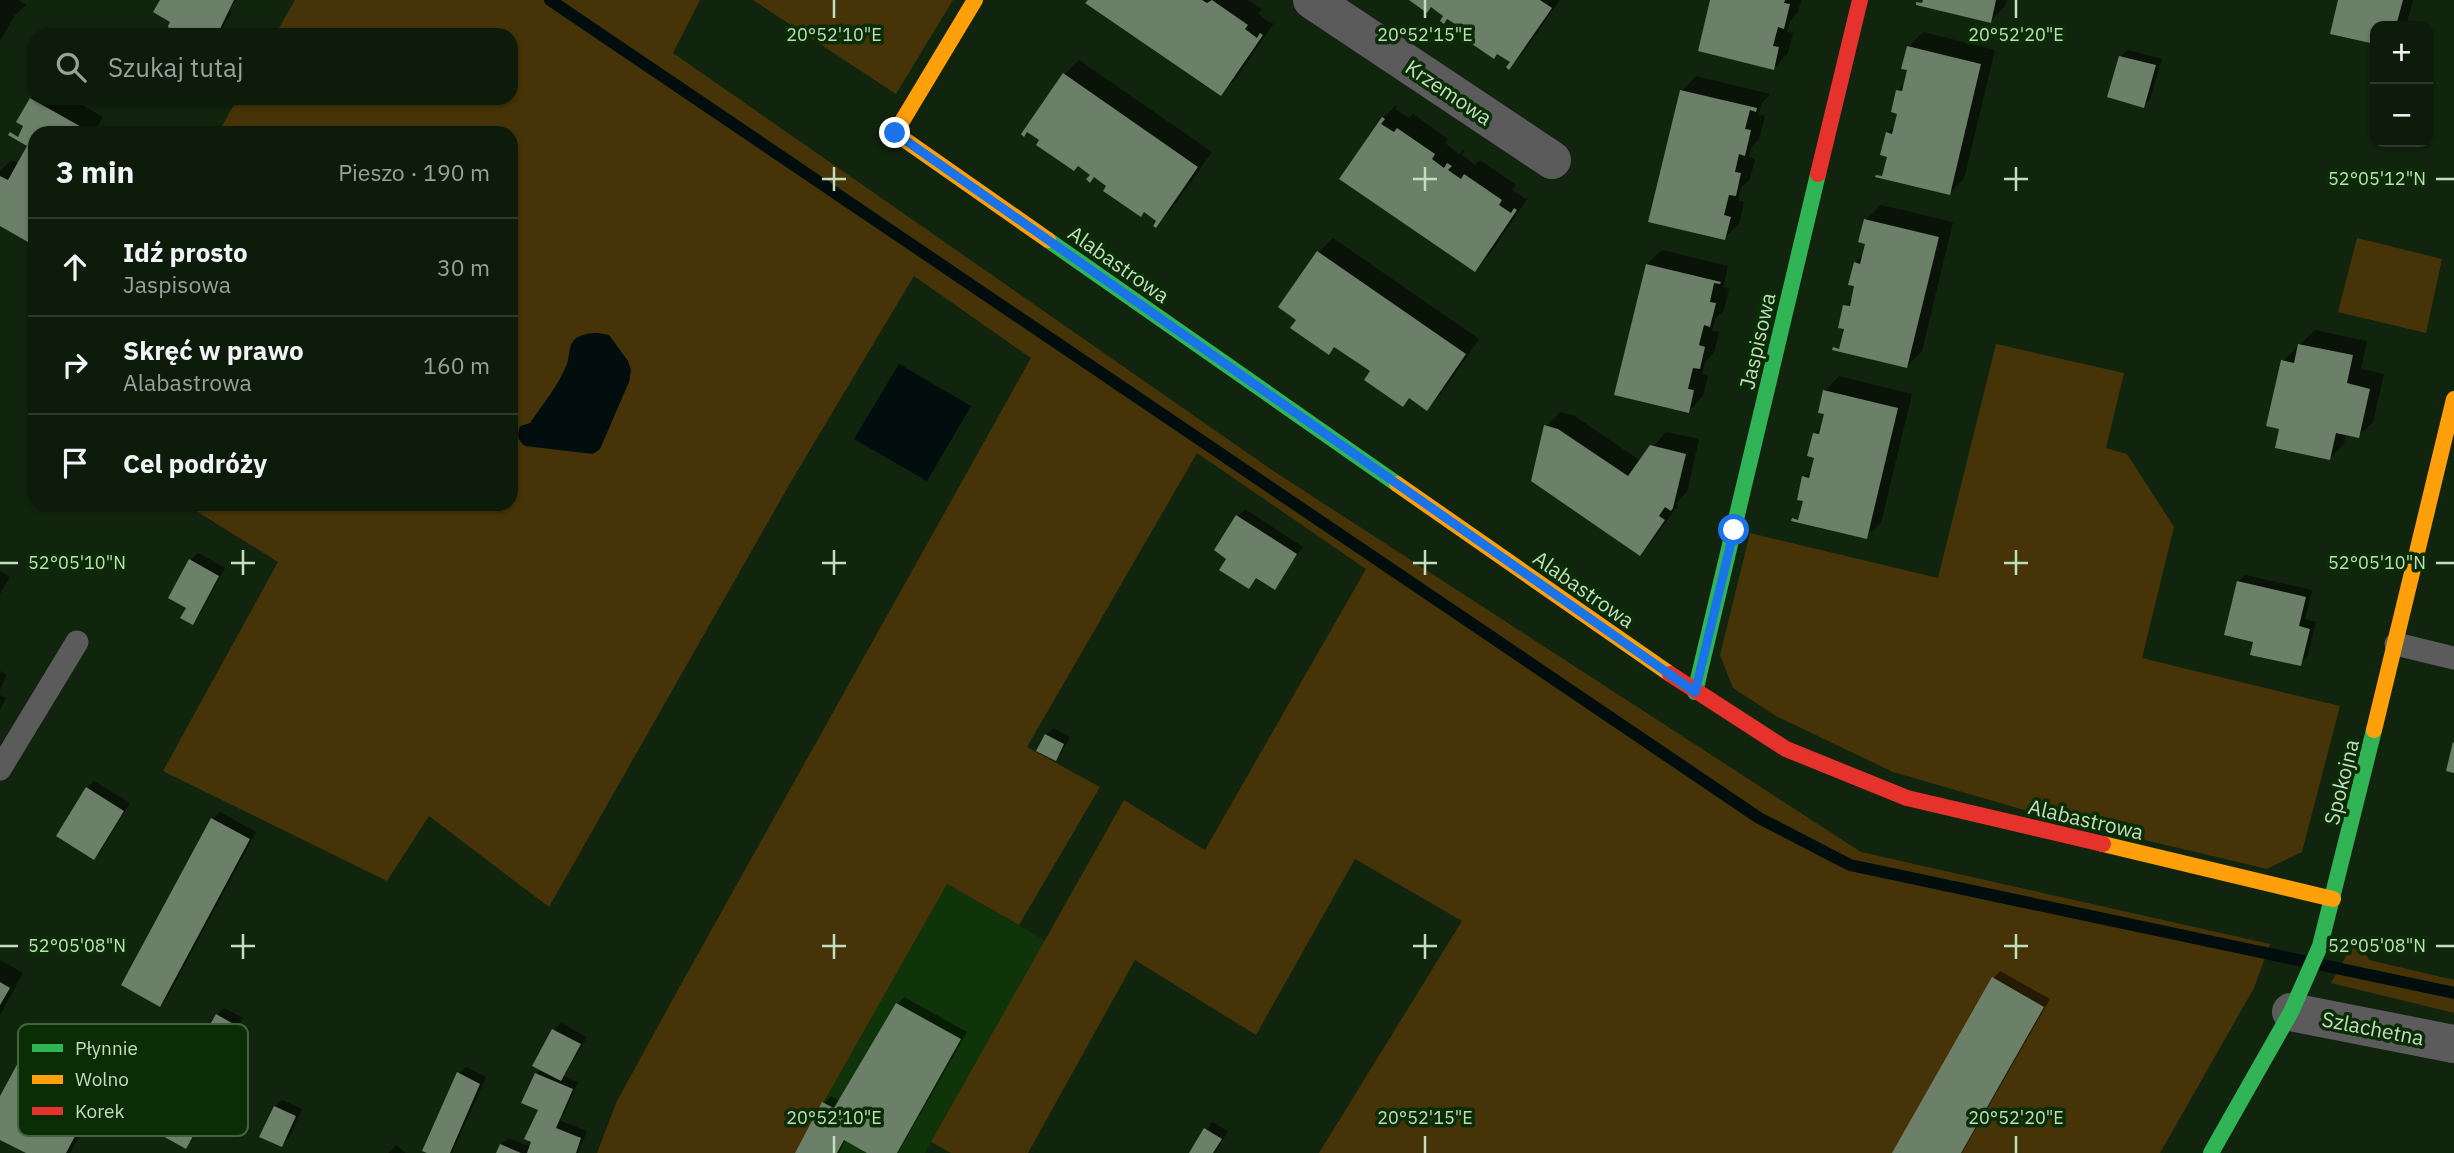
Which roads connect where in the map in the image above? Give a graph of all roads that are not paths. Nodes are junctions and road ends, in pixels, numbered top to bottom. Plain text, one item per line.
1 (975, 0) edge
2 (1312, 0) edge
3 (1860, 0) edge
4 (1552, 160) dead end
5 (2454, 399) edge
6 (77, 642) dead end
7 (2396, 644) junction
8 (2454, 658) edge
9 (1695, 692) junction
10 (0, 769) edge
11 (2333, 899) junction
12 (2299, 996) junction
13 (2454, 1044) edge
14 (2211, 1153) edge

1 - 9 street, Alabastrowa
2 - 4 street, Krzemowa
3 - 9 street, Jaspisowa
5 - 7 street, Spokojna
6 - 10 lane
7 - 8 lane
7 - 11 street, Spokojna
9 - 11 street, Alabastrowa
11 - 12 street, Spokojna
12 - 13 street, Szlachetna
12 - 14 street, Spokojna

